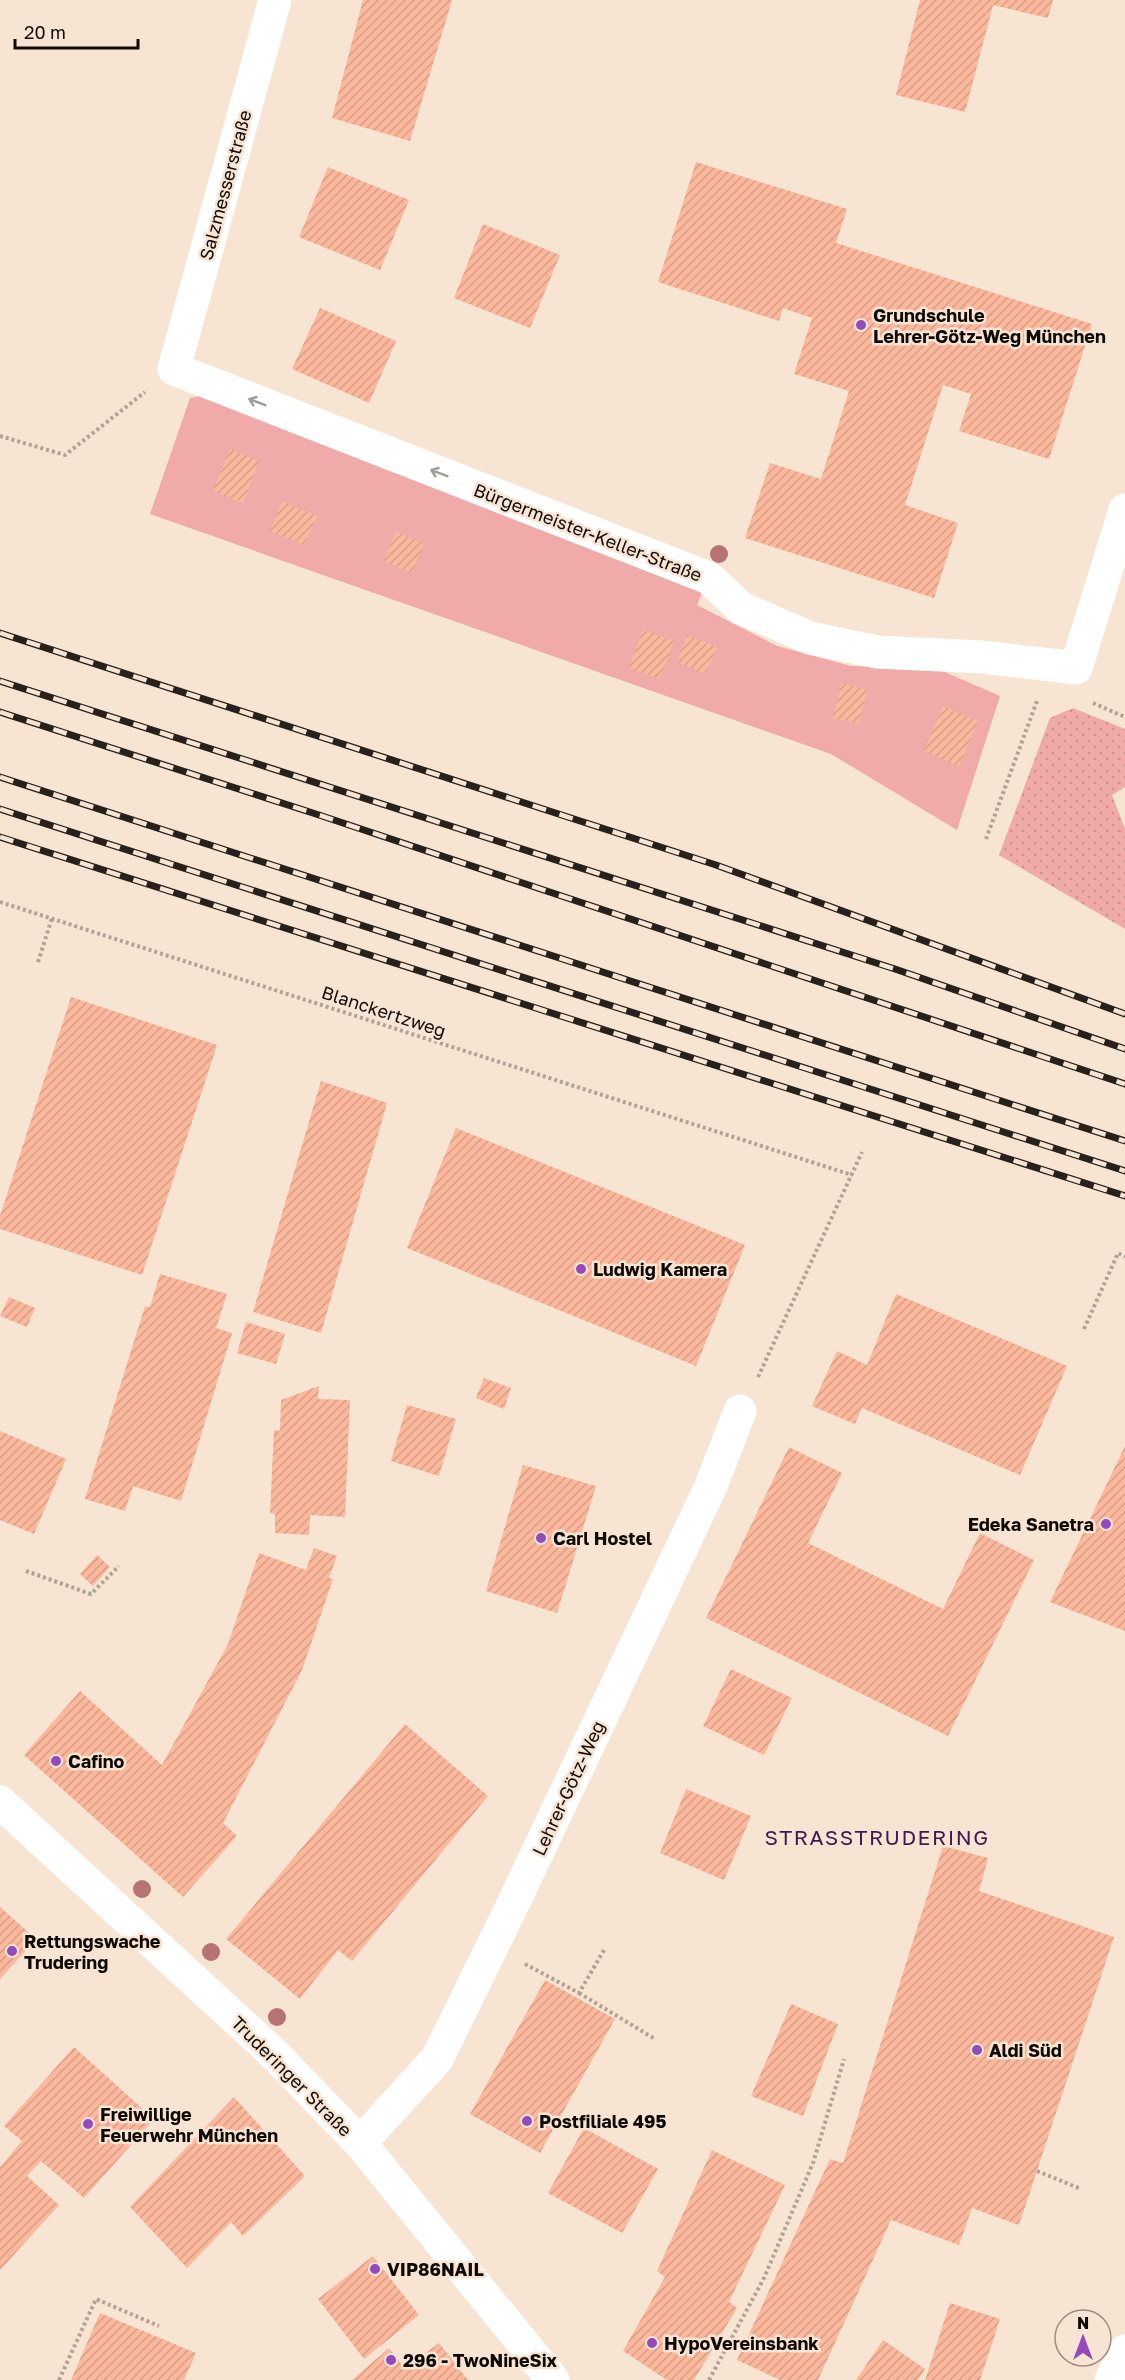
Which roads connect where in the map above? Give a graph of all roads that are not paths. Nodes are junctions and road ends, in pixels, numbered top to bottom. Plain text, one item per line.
1 (275, 0) edge
2 (174, 369) joint
3 (1125, 510) edge
4 (740, 1411) dead end
5 (0, 1802) edge
6 (360, 2144) junction
7 (1125, 2350) edge
8 (553, 2380) edge
9 (1111, 2380) edge

1 - 2 street, Salzmesserstraße
3 -> 2 street, Bürgermeister-Keller-Straße
4 - 6 street, Lehrer-Götz-Weg
5 - 6 street, Truderinger Straße
6 - 8 street, Truderinger Straße
7 - 9 street

